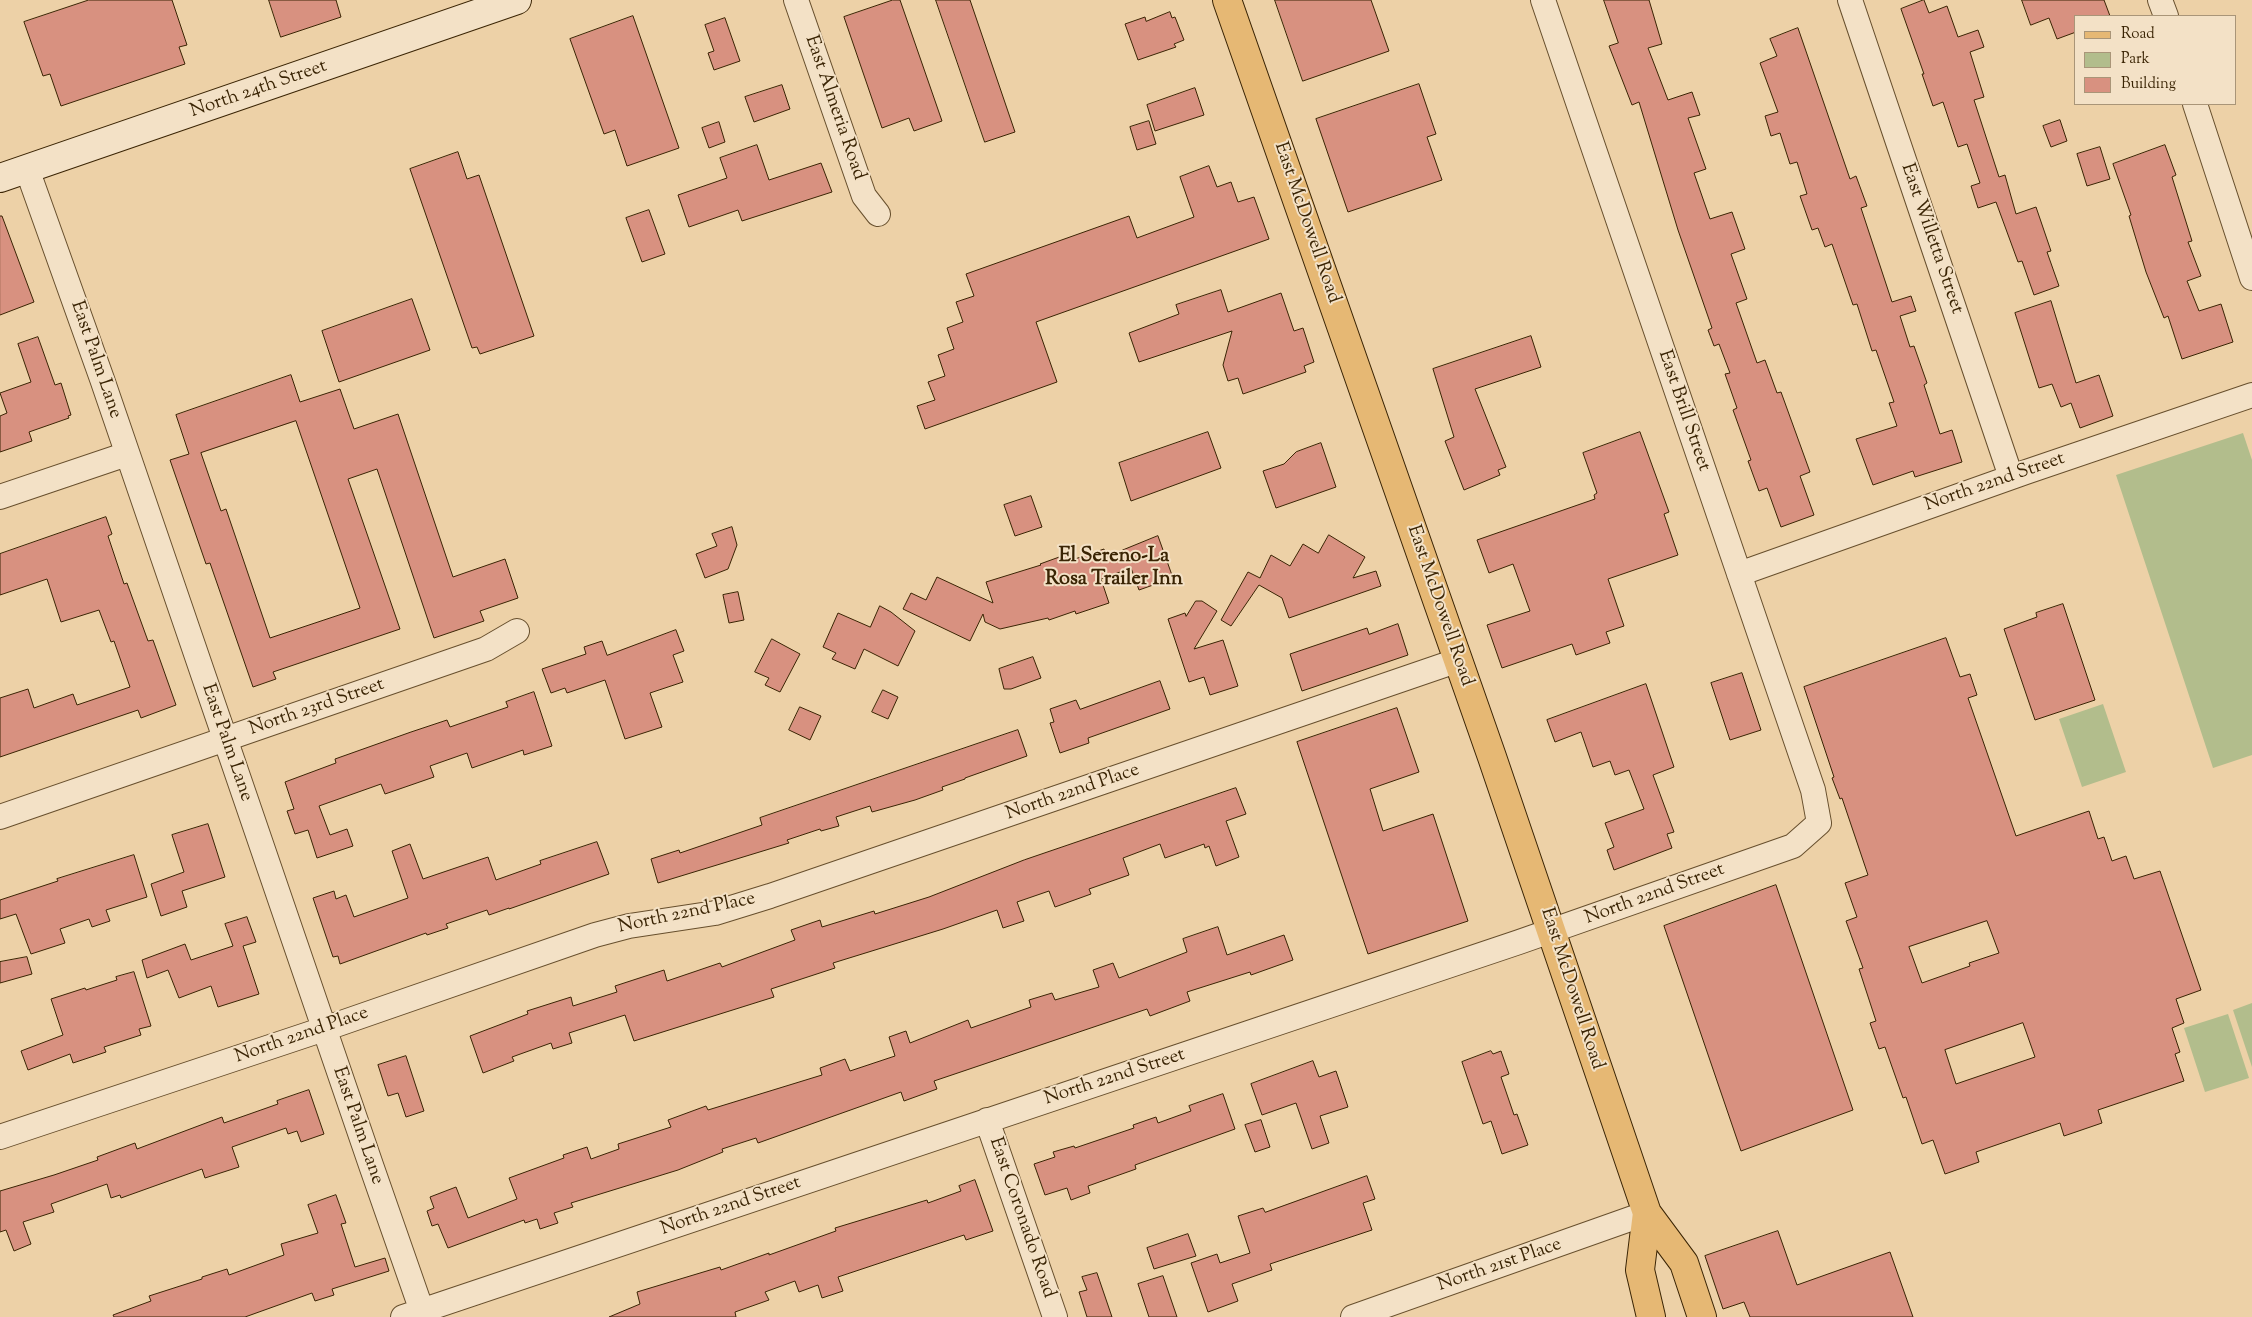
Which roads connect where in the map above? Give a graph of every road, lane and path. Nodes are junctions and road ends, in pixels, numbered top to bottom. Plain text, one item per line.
1 (517, 0) edge
2 (796, 0) edge
3 (1227, 0) edge
4 (1543, 0) edge
5 (1850, 0) edge
6 (2160, 0) edge
7 (2166, 15) edge
8 (2195, 105) edge
9 (27, 169) junction
10 (0, 178) edge
11 (878, 214) dead end
12 (2252, 278) edge
13 (2252, 395) edge
14 (127, 454) junction
15 (2011, 477) junction
16 (0, 497) edge
17 (1739, 574) junction
18 (517, 631) dead end
19 (1459, 660) junction
20 (226, 740) junction
21 (0, 817) edge
22 (1819, 823) joint
23 (1552, 931) junction
24 (324, 1029) junction
25 (987, 1120) junction
26 (0, 1137) edge
27 (1647, 1213) junction
28 (417, 1315) edge
29 (1055, 1317) edge
30 (1353, 1317) edge
31 (1651, 1317) edge
32 (1702, 1317) edge

1 - 9 main road, North 24th Street
2 - 11 street, East Almeria Road
3 - 19 main road, East McDowell Road
4 - 17 street, East Brill Street
5 - 15 street, East Willetta Street
6 - 7 street
8 - 12 street
9 - 10 main road, North 24th Street
9 - 14 street, East Palm Lane
13 - 15 street, North 22nd Street
14 - 16 street
14 - 20 street, East Palm Lane
15 - 17 street, North 22nd Street
17 - 22 street, East Brill Street
18 - 20 street, North 23rd Street
19 - 23 main road, East McDowell Road
19 - 24 street, North 22nd Place
20 - 21 street, North 23rd Street
20 - 24 street, East Palm Lane
22 - 23 street, North 22nd Street
23 - 25 street, North 22nd Street
23 - 27 main road, East McDowell Road
24 - 26 street, North 22nd Place
24 - 28 street, East Palm Lane
25 - 28 street, North 22nd Street
25 - 29 street, East Coronado Road
27 - 30 street, North 21st Place
27 - 31 main road, East McDowell Road
27 - 32 main road, East McDowell Road

